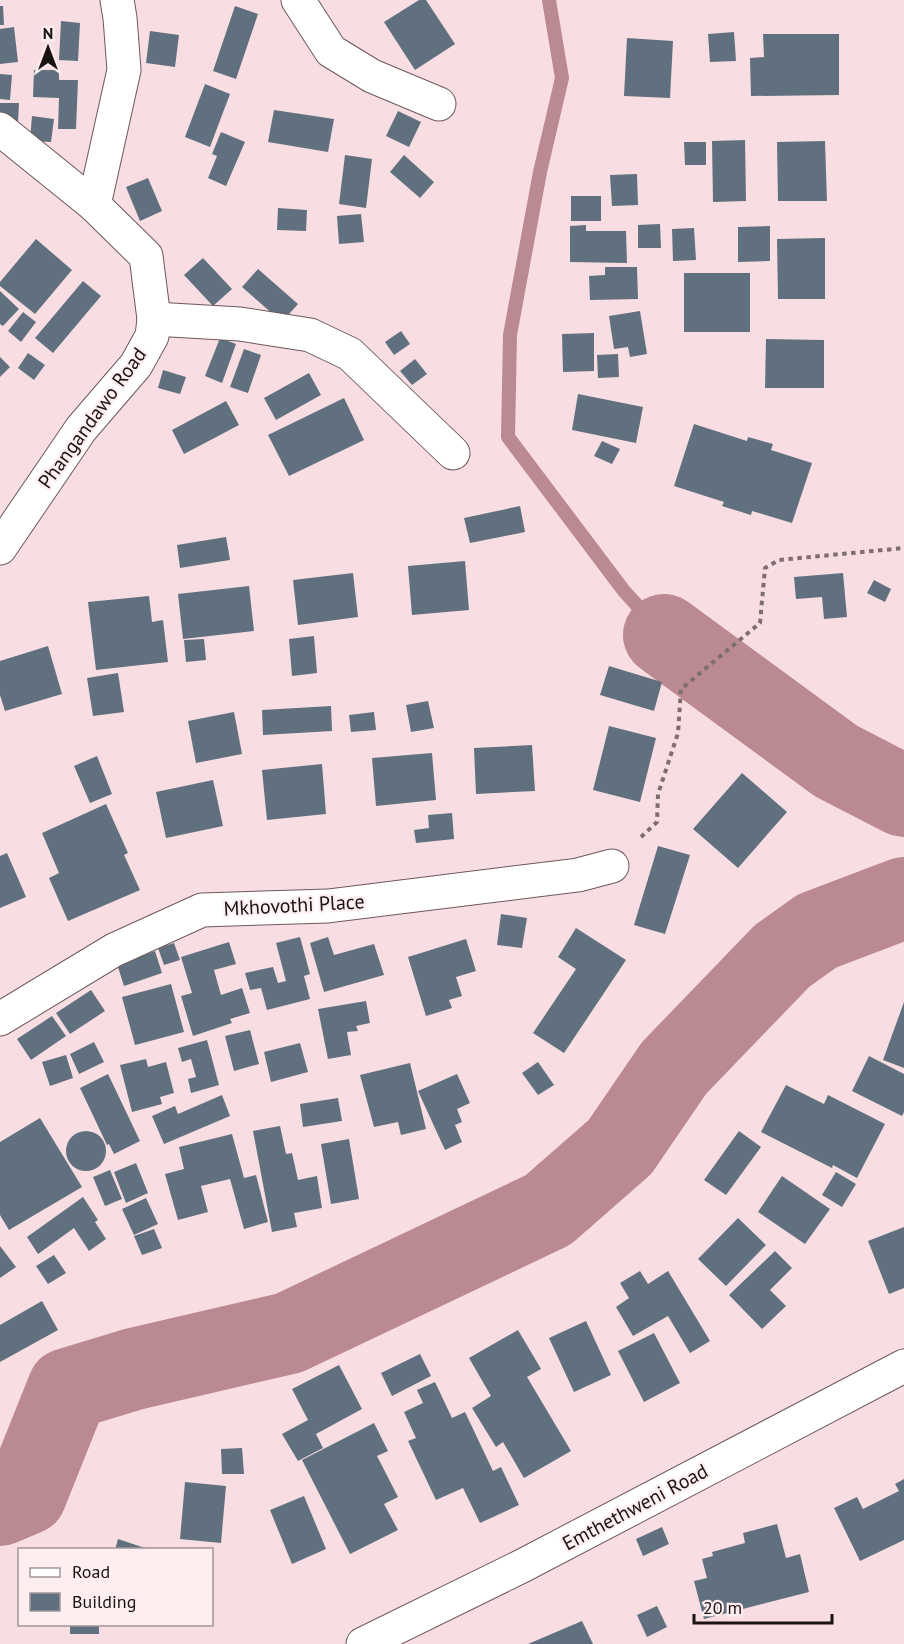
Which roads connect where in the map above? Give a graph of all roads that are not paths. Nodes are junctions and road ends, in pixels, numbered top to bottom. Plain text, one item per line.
1 (117, 0) edge
2 (298, 0) edge
3 (439, 104) dead end
4 (0, 129) edge
5 (94, 204) junction
6 (154, 319) junction
7 (453, 453) dead end
8 (0, 548) edge
9 (623, 855) road end
10 (0, 1019) edge
11 (904, 1366) edge
12 (363, 1644) edge

1 - 5 street
2 - 3 street
4 - 5 street, Phangandawo Road
5 - 6 street, Phangandawo Road
6 - 7 street
6 - 8 street, Phangandawo Road
9 - 10 street, Mkhovothi Place
11 - 12 street, Emthethweni Road

